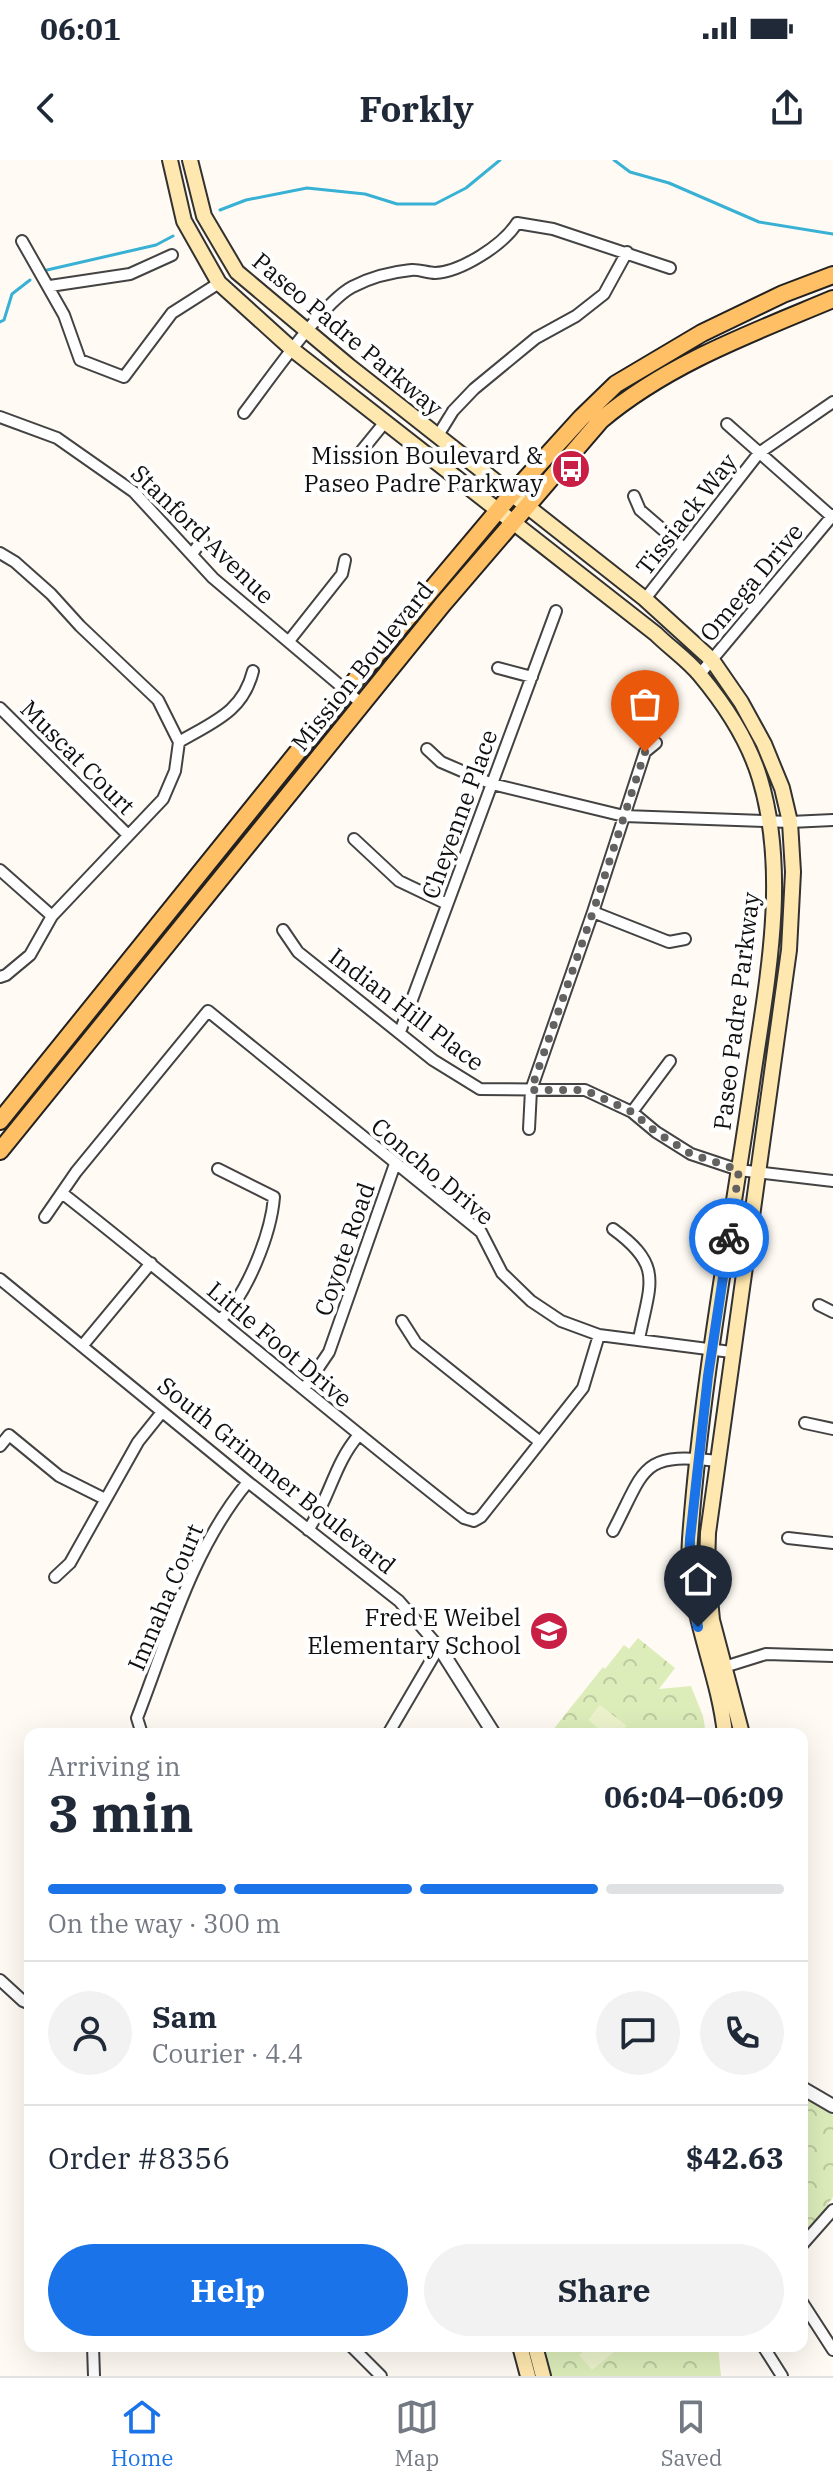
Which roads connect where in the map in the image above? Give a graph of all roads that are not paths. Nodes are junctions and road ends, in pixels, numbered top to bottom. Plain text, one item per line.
1 (170, 160) edge
2 (190, 160) edge
3 (22, 241) dead end
4 (627, 252) junction
5 (172, 255) dead end
6 (670, 268) dead end
7 (833, 275) edge
8 (219, 283) junction
9 (50, 286) junction
10 (833, 299) edge
11 (307, 333) junction
12 (293, 350) junction
13 (833, 402) edge
14 (244, 413) dead end
15 (0, 417) edge
16 (385, 422) junction
17 (727, 424) dead end
18 (437, 437) junction
19 (759, 453) junction
20 (359, 454) dead end
21 (511, 495) junction
22 (634, 496) dead end
23 (525, 506) junction
24 (499, 509) junction
25 (832, 516) edge
26 (513, 520) junction
27 (203, 539) dead end
28 (684, 548) junction
29 (0, 553) edge
30 (192, 554) junction
31 (345, 560) dead end
32 (645, 599) junction
33 (556, 611) dead end
34 (289, 641) junction
35 (712, 660) junction
36 (498, 668) dead end
37 (253, 671) dead end
38 (700, 674) junction
39 (532, 677) junction
40 (347, 691) junction
41 (362, 704) junction
42 (0, 708) edge
43 (179, 742) junction
44 (656, 743) dead end
45 (427, 749) dead end
46 (492, 784) junction
47 (624, 816) junction
48 (833, 820) edge
49 (770, 822) junction
50 (790, 822) junction
51 (128, 835) junction
52 (354, 839) dead end
53 (0, 870) edge
54 (447, 904) junction
55 (593, 912) junction
56 (52, 916) junction
57 (283, 930) dead end
58 (685, 939) dead end
59 (0, 977) edge
60 (400, 1032) junction
61 (670, 1061) dead end
62 (531, 1090) junction
63 (632, 1112) junction
64 (0, 1121) edge
65 (529, 1129) dead end
66 (0, 1151) edge
67 (395, 1164) junction
68 (218, 1169) dead end
69 (739, 1170) junction
70 (757, 1173) junction
71 (833, 1181) edge
72 (62, 1193) junction
73 (45, 1217) dead end
74 (613, 1229) dead end
75 (151, 1263) junction
76 (0, 1280) edge
77 (819, 1305) dead end
78 (833, 1312) edge
79 (220, 1320) junction
80 (402, 1321) dead end
81 (599, 1335) junction
82 (639, 1339) junction
83 (83, 1345) junction
84 (711, 1349) junction
85 (731, 1352) junction
86 (304, 1389) junction
87 (162, 1412) junction
88 (805, 1423) dead end
89 (833, 1429) edge
90 (358, 1436) junction
91 (540, 1442) junction
92 (0, 1446) edge
93 (697, 1458) junction
94 (717, 1461) junction
95 (248, 1482) junction
96 (105, 1499) junction
97 (308, 1530) junction
98 (613, 1531) dead end
99 (788, 1538) dead end
100 (833, 1543) edge
101 (55, 1577) dead end
102 (439, 1647) junction
103 (833, 1656) edge
104 (718, 1668) junction
105 (140, 1728) edge
106 (392, 1728) edge
107 (490, 1728) edge
108 (724, 1728) edge
109 (740, 1728) edge
110 (0, 1980) edge
111 (24, 2001) edge
112 (808, 2091) edge
113 (833, 2106) edge
114 (833, 2210) edge
115 (808, 2238) edge
116 (808, 2311) edge
117 (833, 2349) edge
118 (93, 2352) edge
119 (357, 2352) edge
120 (522, 2352) edge
121 (537, 2352) edge
122 (767, 2352) edge
123 (94, 2376) edge
124 (381, 2376) edge
125 (528, 2376) edge
126 (543, 2376) edge
127 (782, 2376) edge

1 - 8 main road, Paseo Padre Parkway
2 - 11 main road, Paseo Padre Parkway
3 - 9 street
4 - 6 street
4 - 11 street
4 - 18 street
5 - 9 street
7 - 21 main road, Mission Boulevard
8 - 9 street
8 - 12 main road, Paseo Padre Parkway
10 - 23 main road, Mission Boulevard
11 - 12 street
11 - 18 main road, Paseo Padre Parkway
12 - 14 street
12 - 16 main road, Paseo Padre Parkway
13 - 19 street, Tissiack Way
15 - 30 street, Stanford Avenue
16 - 20 street
16 - 24 main road, Paseo Padre Parkway
17 - 19 street
18 - 21 main road, Paseo Padre Parkway
19 - 25 street
19 - 28 street, Tissiack Way
21 - 23 main road, Paseo Padre Parkway
21 - 24 main road, Mission Boulevard
22 - 28 street
23 - 26 main road, Mission Boulevard
23 - 32 main road, Paseo Padre Parkway
24 - 26 main road, Paseo Padre Parkway
24 - 40 main road, Mission Boulevard
25 - 35 street, Omega Drive
26 - 38 main road, Paseo Padre Parkway
26 - 41 main road, Mission Boulevard
27 - 30 street
28 - 32 street, Tissiack Way
29 - 43 street
30 - 34 street, Stanford Avenue
31 - 34 street
32 - 35 main road, Paseo Padre Parkway
33 - 39 street, Cheyenne Place
34 - 40 street, Stanford Avenue
35 - 38 street, Omega Drive
35 - 50 main road, Paseo Padre Parkway
36 - 39 street
37 - 43 street
38 - 49 main road, Paseo Padre Parkway
39 - 46 street, Cheyenne Place
40 - 41 street, Stanford Avenue
40 - 64 main road, Mission Boulevard
41 - 66 main road, Mission Boulevard
42 - 51 street, Muscat Court
43 - 51 street
44 - 47 street
45 - 46 street
46 - 47 street
46 - 54 street, Cheyenne Place
47 - 49 street
47 - 55 street
48 - 50 street
49 - 50 street
49 - 69 main road, Paseo Padre Parkway
50 - 70 main road, Paseo Padre Parkway
51 - 56 street
52 - 54 street
53 - 56 street
54 - 60 street, Cheyenne Place
55 - 58 street
55 - 62 street
56 - 59 street
57 - 60 street, Indian Hill Place
60 - 62 street, Indian Hill Place
61 - 63 street
62 - 63 street, Indian Hill Place
62 - 65 street
63 - 69 street, Indian Hill Place
67 - 72 street, Concho Drive
67 - 81 street, Concho Drive
67 - 86 street, Coyote Road
68 - 79 street
69 - 70 street, Indian Hill Place
69 - 84 main road, Paseo Padre Parkway
70 - 71 street, Indian Hill Place
70 - 85 main road, Paseo Padre Parkway
72 - 73 street
72 - 75 street, Little Foot Drive
74 - 82 street
75 - 79 street, Little Foot Drive
75 - 83 street
76 - 83 street, South Grimmer Boulevard
77 - 78 street
79 - 86 street, Little Foot Drive
80 - 91 street
81 - 82 street, Concho Drive
81 - 91 street
82 - 84 street, Concho Drive
83 - 87 street, South Grimmer Boulevard
84 - 85 street, Concho Drive
84 - 93 main road, Paseo Padre Parkway
85 - 94 main road, Paseo Padre Parkway
86 - 90 street, Little Foot Drive
87 - 95 street, South Grimmer Boulevard
87 - 96 street
88 - 89 street
90 - 91 street, Little Foot Drive
90 - 97 street
92 - 96 street
93 - 94 street
93 - 98 street
93 - 104 main road, Paseo Padre Parkway
94 - 104 main road, Paseo Padre Parkway
95 - 97 street, South Grimmer Boulevard
95 - 105 street, Imnaha Court
96 - 101 street
97 - 102 street, South Grimmer Boulevard
99 - 100 street
102 - 106 street
102 - 107 street, South Grimmer Boulevard
103 - 104 street
104 - 108 main road, Paseo Padre Parkway
104 - 109 main road, Paseo Padre Parkway
110 - 111 street
112 - 113 street
114 - 115 street
116 - 117 street
118 - 123 street
119 - 124 street
120 - 125 main road
121 - 126 main road
122 - 127 street

